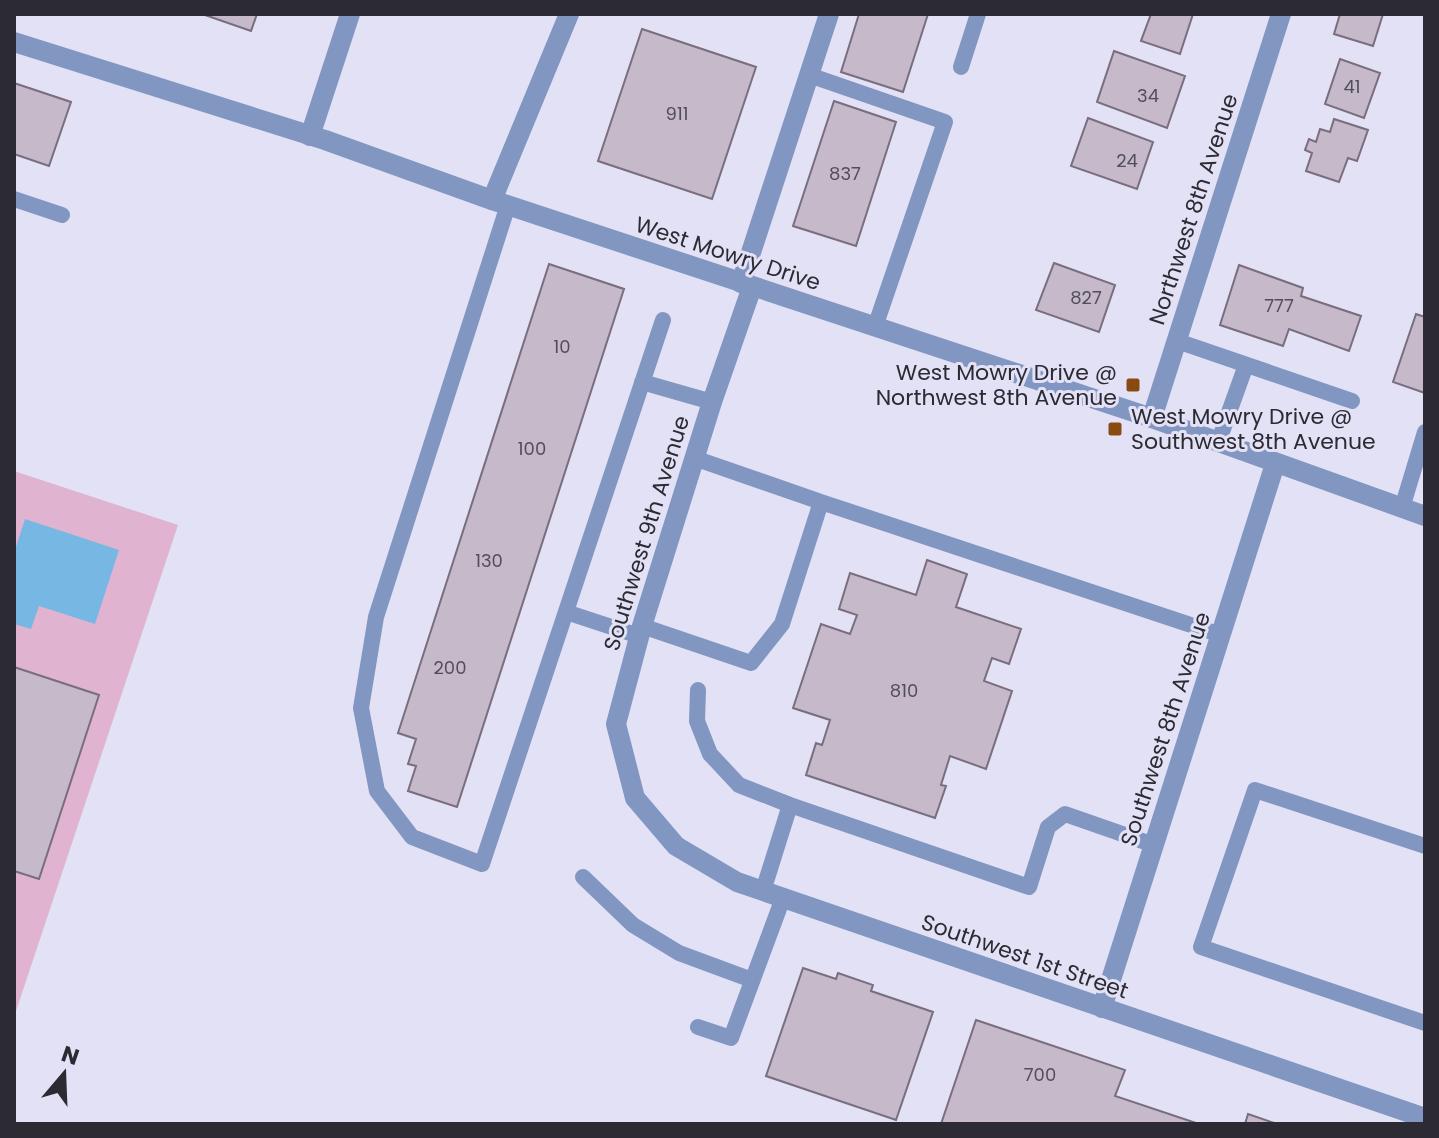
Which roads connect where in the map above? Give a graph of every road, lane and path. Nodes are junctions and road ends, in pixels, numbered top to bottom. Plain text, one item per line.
1 (350, 14) edge
2 (569, 14) edge
3 (829, 14) edge
4 (978, 14) edge
5 (1281, 14) edge
6 (14, 42) edge
7 (961, 67) dead end
8 (809, 75) junction
9 (310, 136) junction
10 (14, 199) edge
11 (500, 203) junction
12 (62, 215) dead end
13 (747, 285) junction
14 (663, 320) dead end
15 (875, 327) junction
16 (1177, 341) junction
17 (1246, 365) junction
18 (642, 382) junction
19 (1352, 401) dead end
20 (712, 402) junction
21 (1152, 418) junction
22 (1425, 432) edge
23 (1218, 443) junction
24 (694, 458) junction
25 (1275, 464) junction
26 (821, 502) junction
27 (1402, 508) junction
28 (1425, 516) edge
29 (566, 612) junction
30 (641, 631) junction
31 (1221, 635) junction
32 (698, 690) dead end
33 (635, 798) joint
34 (790, 805) junction
35 (1154, 845) junction
36 (1425, 846) edge
37 (583, 877) dead end
38 (763, 891) junction
39 (783, 898) junction
40 (752, 980) junction
41 (1102, 1008) junction
42 (1425, 1023) edge
43 (698, 1027) dead end
44 (1425, 1118) edge

1 - 9 street
2 - 11 street
3 - 8 street, Southwest 9th Avenue
4 - 7 lane
5 - 16 street, Northwest 8th Avenue
6 - 9 street, West Mowry Drive
8 - 13 street, Southwest 9th Avenue
8 - 15 lane
9 - 11 street, West Mowry Drive
10 - 12 lane
11 - 13 street, West Mowry Drive
11 - 29 lane
13 - 15 street, West Mowry Drive
13 - 20 street, Southwest 9th Avenue
14 - 18 lane
15 - 21 street, West Mowry Drive
16 - 17 lane
16 - 21 street, Northwest 8th Avenue
17 - 19 lane
17 - 23 lane
18 - 20 lane
18 - 29 lane
20 - 24 street, Southwest 9th Avenue
21 - 23 street, West Mowry Drive
22 - 27 lane
23 - 25 street, West Mowry Drive
24 - 26 lane
24 - 30 street, Southwest 9th Avenue
25 - 27 street, West Mowry Drive
25 - 31 street, Southwest 8th Avenue
26 - 30 lane
26 - 31 lane
27 - 28 street, West Mowry Drive
29 - 30 lane
30 - 33 street, Southwest 9th Avenue
31 - 35 street, Southwest 8th Avenue
32 - 34 lane
33 - 38 street, Southwest 1st Street
34 - 35 lane
34 - 38 lane
35 - 41 street, Southwest 8th Avenue
36 - 42 lane
37 - 40 lane
38 - 39 street, Southwest 1st Street
39 - 40 lane
39 - 41 street, Southwest 1st Street
40 - 43 lane
41 - 44 street, Southwest 1st Street

